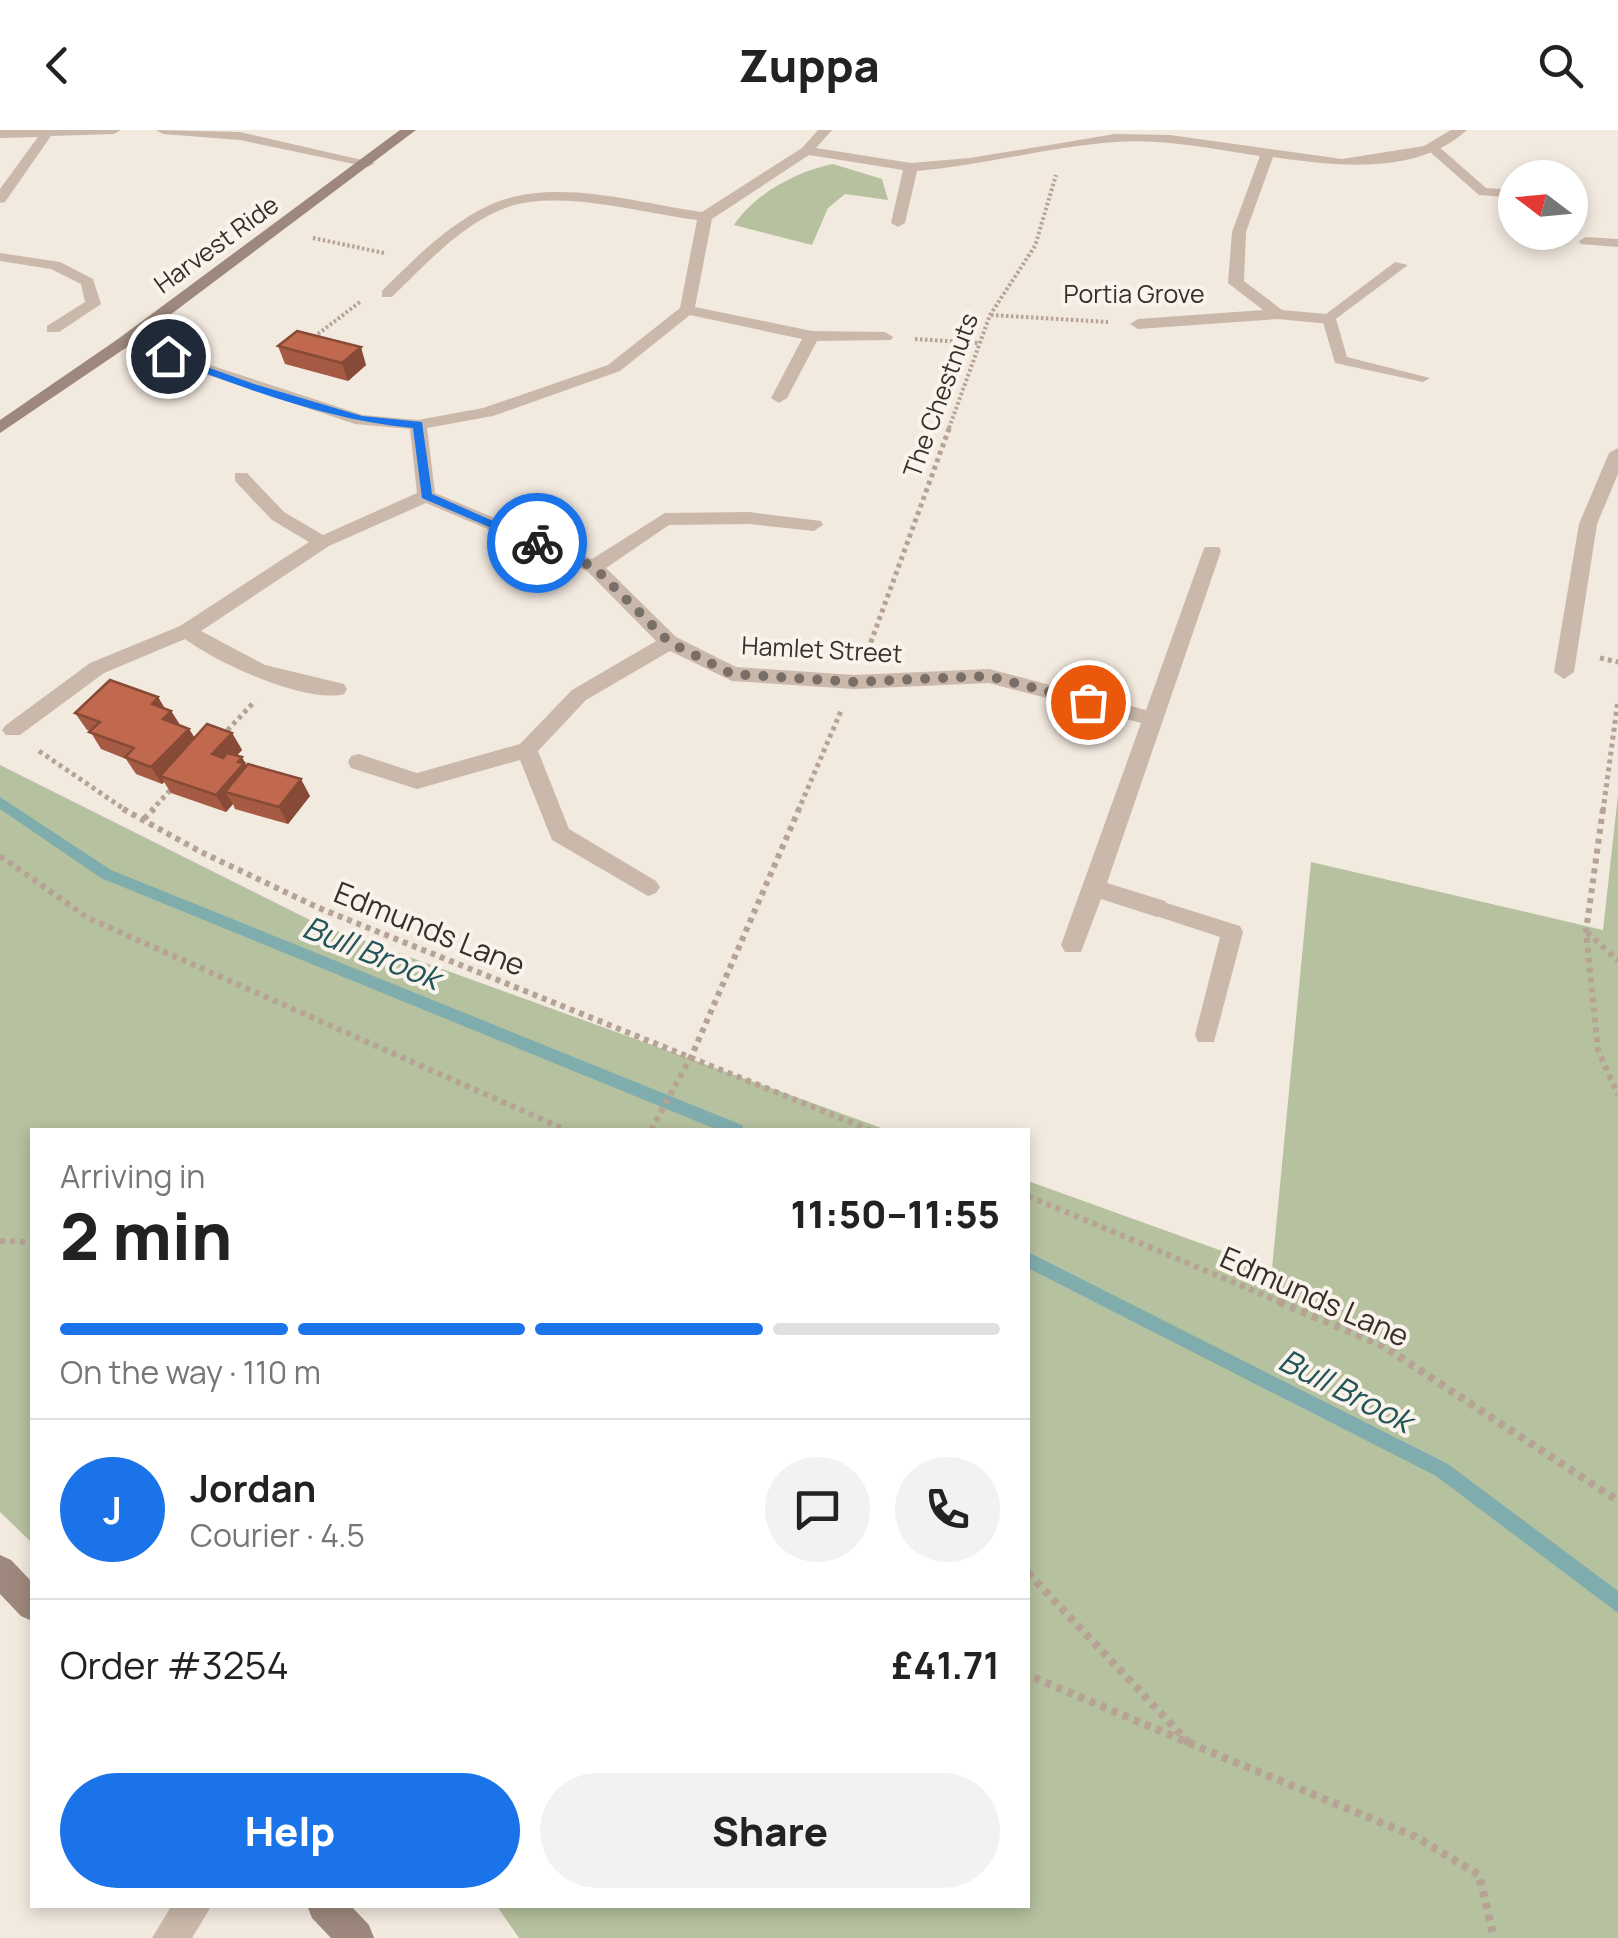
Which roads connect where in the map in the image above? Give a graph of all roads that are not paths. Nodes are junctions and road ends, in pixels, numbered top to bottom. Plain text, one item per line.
1 (114, 130) edge
2 (163, 130) edge
3 (409, 130) edge
4 (825, 130) edge
5 (1460, 130) edge
6 (47, 133) junction
7 (0, 134) edge
8 (1433, 148) junction
9 (807, 152) junction
10 (1268, 153) junction
11 (368, 163) junction
12 (912, 166) junction
13 (1498, 193) edge
14 (0, 199) edge
15 (705, 217) junction
16 (898, 222) dead end
17 (1588, 241) edge
18 (1618, 243) edge
19 (0, 257) edge
20 (1400, 265) dead end
21 (387, 294) road end
22 (687, 310) junction
23 (1278, 314) junction
24 (1329, 319) junction
25 (1138, 324) road end
26 (53, 329) dead end
27 (812, 336) junction
28 (885, 337) road end
29 (124, 342) junction
30 (1422, 378) dead end
31 (779, 398) dead end
32 (418, 425) junction
33 (0, 428) edge
34 (1618, 454) edge
35 (240, 477) dead end
36 (426, 496) junction
37 (814, 525) dead end
38 (322, 542) junction
39 (1212, 551) dead end
40 (594, 567) junction
41 (186, 631) junction
42 (669, 642) junction
43 (1564, 672) dead end
44 (336, 689) dead end
45 (1154, 719) junction
46 (13, 730) road end
47 (527, 750) junction
48 (359, 762) dead end
49 (648, 887) dead end
50 (1094, 888) junction
51 (1157, 908) joint
52 (1073, 945) dead end
53 (1206, 1035) dead end
54 (0, 1571) edge
55 (30, 1603) edge
56 (192, 1908) edge
57 (328, 1908) edge
58 (170, 1938) edge
59 (356, 1938) edge

1 - 6 street
2 - 11 street
3 - 11 street, Harvest Ride
4 - 9 street
5 - 8 street
6 - 7 street
6 - 14 street
8 - 10 street
8 - 13 lane
9 - 12 street
9 - 15 street
10 - 12 street
10 - 23 street, Portia Grove
11 - 29 street, Harvest Ride
12 - 16 street
15 - 21 street
15 - 22 street
17 - 18 lane
19 - 26 street
20 - 24 street
22 - 27 street
22 - 32 street
23 - 24 street, Portia Grove
23 - 25 street, Portia Grove
24 - 30 lane
27 - 28 street
27 - 31 street
29 - 32 street
29 - 33 street, Harvest Ride
32 - 36 street
34 - 43 street
35 - 38 street
36 - 38 street
36 - 40 street, Hamlet Street
37 - 40 street
38 - 41 street
39 - 45 street
40 - 42 street, Hamlet Street
41 - 44 street
41 - 46 street
42 - 45 street, Hamlet Street
42 - 47 street
45 - 50 street
47 - 48 street
47 - 49 street
50 - 51 street
50 - 52 street
51 - 53 lane
54 - 55 street
56 - 58 street
57 - 59 street

